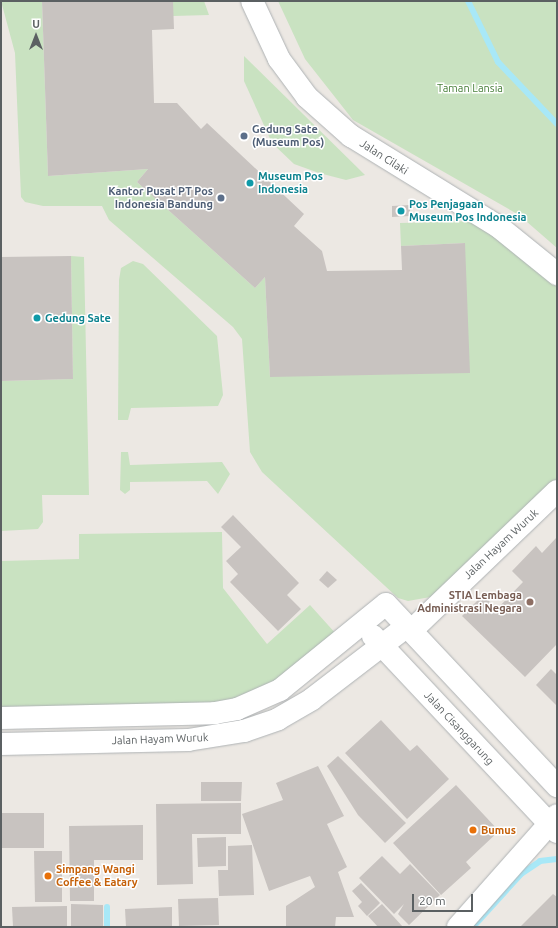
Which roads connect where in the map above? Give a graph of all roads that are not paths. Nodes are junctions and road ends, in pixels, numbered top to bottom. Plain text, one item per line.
1 (252, 1) edge
2 (557, 274) edge
3 (557, 491) edge
4 (361, 624) junction
5 (409, 628) junction
6 (382, 647) junction
7 (104, 716) junction
8 (1, 718) edge
9 (105, 741) junction
10 (1, 744) edge
11 (557, 786) edge
12 (554, 823) edge
13 (458, 927) edge

1 - 2 street, Jalan Cilaki
3 - 5 street, Jalan Hayam Wuruk
4 - 5 street
4 - 6 street, Jalan Cisanggarung
4 - 7 street
5 - 6 street, Jalan Hayam Wuruk
5 - 11 street
6 - 9 street, Jalan Hayam Wuruk
6 - 12 street, Jalan Cisanggarung
7 - 8 street
7 - 9 street
9 - 10 street, Jalan Hayam Wuruk
12 - 13 street

